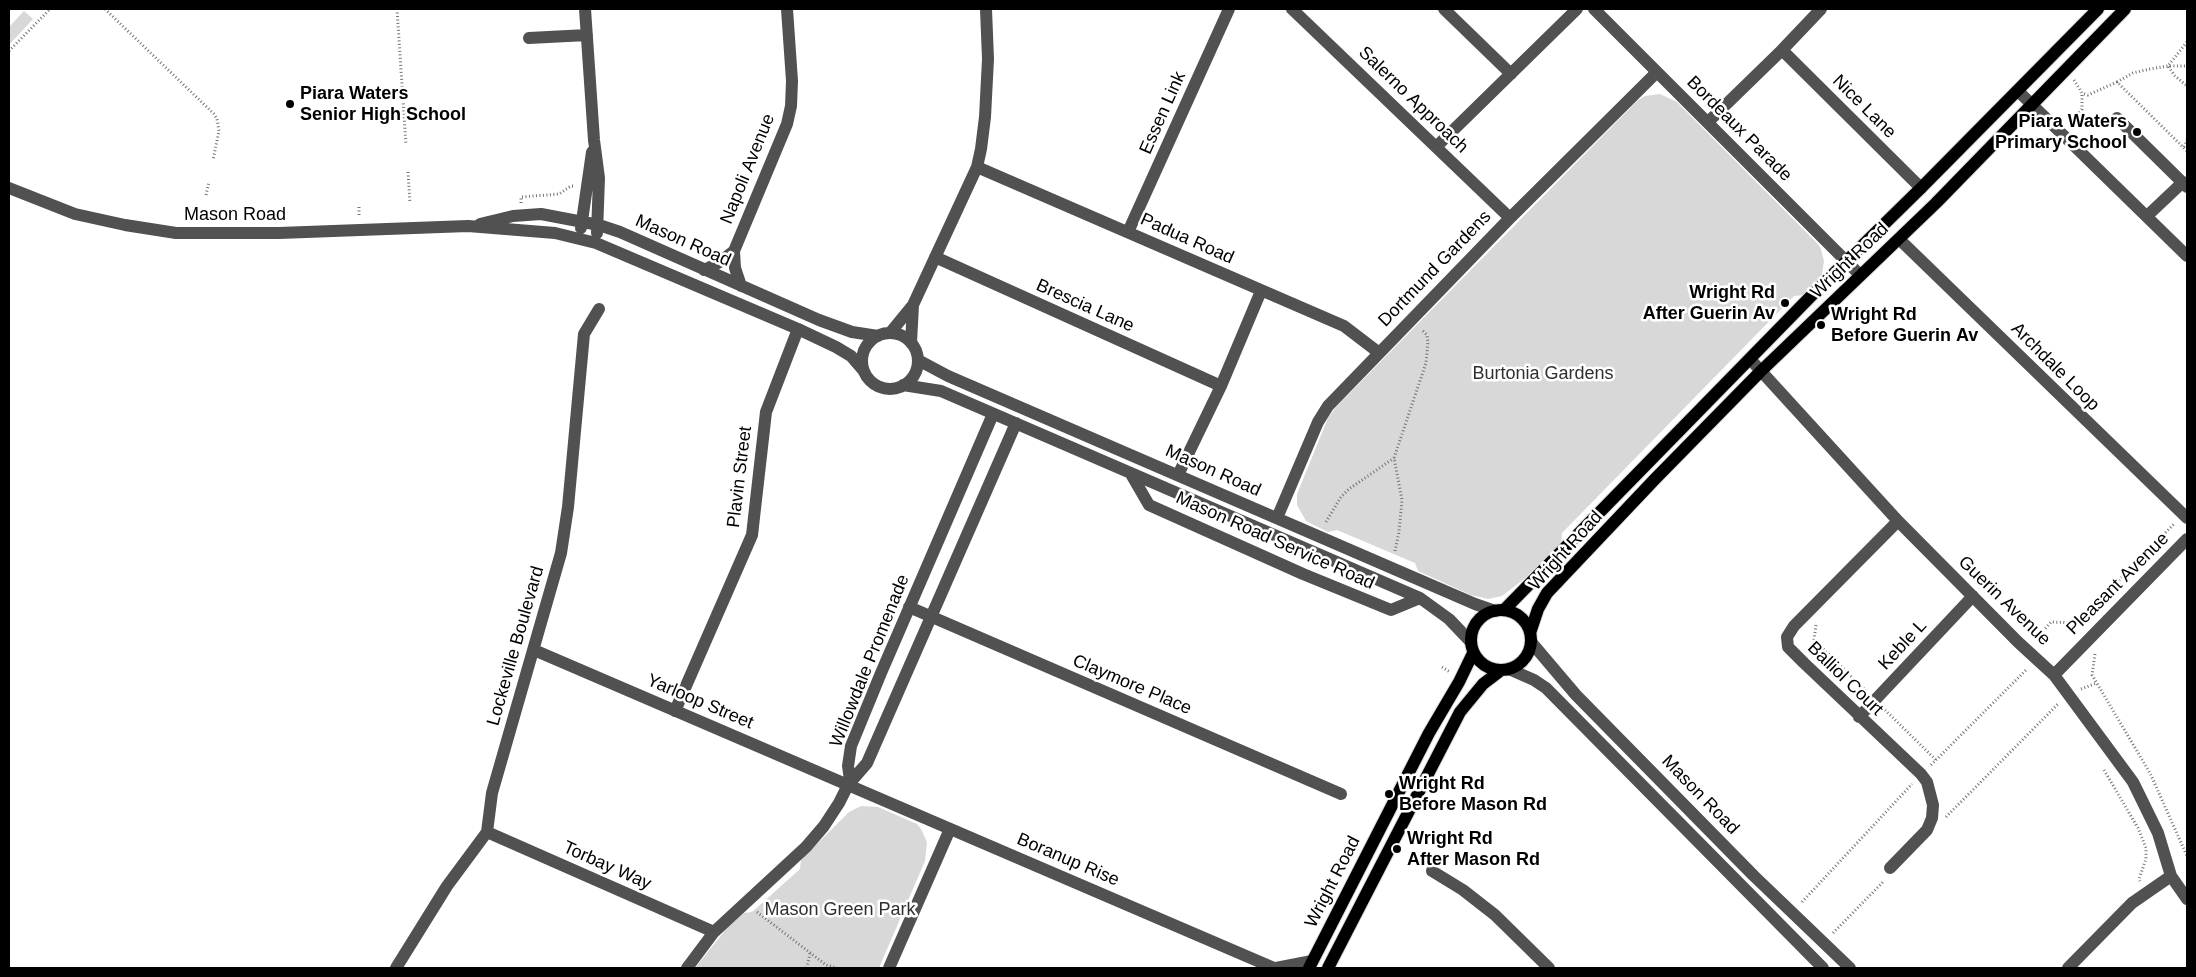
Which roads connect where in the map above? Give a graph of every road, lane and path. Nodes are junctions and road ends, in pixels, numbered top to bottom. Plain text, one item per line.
1 (50, 9) edge
2 (105, 9) edge
3 (397, 9) edge
4 (585, 9) edge
5 (787, 9) edge
6 (986, 9) edge
7 (1229, 9) edge
8 (1292, 9) edge
9 (1444, 9) edge
10 (1577, 9) edge
11 (1594, 9) edge
12 (1821, 9) edge
13 (2098, 9) edge
14 (2125, 9) edge
15 (587, 35) junction
16 (529, 38) dead end
17 (2187, 42) edge
18 (1782, 50) junction
19 (9, 51) edge
20 (2168, 66) junction
21 (2187, 66) edge
22 (1657, 72) junction
23 (2064, 72) junction
24 (1511, 74) junction
25 (2117, 82) junction
26 (2187, 86) edge
27 (2018, 91) junction
28 (2082, 93) junction
29 (2033, 105) junction
30 (2117, 118) dead end
31 (1708, 122) junction
32 (2062, 133) junction
33 (594, 140) junction
34 (2187, 140) edge
35 (406, 145) dead end
36 (1436, 147) junction
37 (2184, 147) junction
38 (2187, 151) edge
39 (213, 160) dead end
40 (977, 167) junction
41 (408, 172) dead end
42 (209, 182) dead end
43 (2185, 185) edge
44 (9, 188) edge
45 (586, 188) junction
46 (1921, 188) junction
47 (206, 194) dead end
48 (410, 203) dead end
49 (521, 215) junction
50 (2147, 216) junction
51 (1510, 218) junction
52 (582, 220) junction
53 (599, 225) junction
54 (468, 226) junction
55 (1128, 232) junction
56 (579, 238) junction
57 (1899, 239) junction
58 (596, 243) junction
59 (734, 250) junction
60 (2187, 256) edge
61 (935, 258) junction
62 (1846, 261) junction
63 (704, 270) junction
64 (1860, 275) junction
65 (741, 286) junction
66 (1260, 291) junction
67 (913, 305) junction
68 (599, 309) dead end
69 (798, 329) junction
70 (1422, 330) dead end
71 (884, 335) junction
72 (911, 343) junction
73 (1378, 352) junction
74 (1750, 359) junction
75 (918, 360) junction
76 (864, 371) junction
77 (1761, 372) junction
78 (903, 385) junction
79 (1221, 386) junction
80 (993, 414) junction
81 (1016, 423) junction
82 (1394, 458) junction
83 (1131, 474) junction
84 (1178, 475) junction
85 (2186, 517) edge
86 (1277, 518) junction
87 (1898, 521) junction
88 (1326, 522) dead end
89 (2187, 539) edge
90 (1395, 552) dead end
91 (1972, 596) junction
92 (1420, 598) junction
93 (909, 608) junction
94 (1499, 610) junction
95 (1817, 616) dead end
96 (2084, 616) junction
97 (931, 617) junction
98 (2099, 628) junction
99 (1530, 638) junction
100 (1472, 647) junction
101 (2099, 648) dead end
102 (2026, 649) junction
103 (534, 650) junction
104 (1505, 670) junction
105 (2054, 675) junction
106 (2067, 694) junction
107 (1875, 700) junction
108 (676, 711) junction
109 (1859, 717) junction
110 (1936, 760) dead end
111 (2102, 766) dead end
112 (849, 782) junction
113 (1341, 794) dead end
114 (1943, 820) dead end
115 (950, 829) junction
116 (487, 832) junction
117 (2187, 856) edge
118 (1432, 871) dead end
119 (1889, 872) joint
120 (2171, 876) junction
121 (2147, 892) junction
122 (2187, 899) edge
123 (757, 912) dead end
124 (714, 932) junction
125 (1832, 934) dead end
126 (810, 953) junction
127 (1310, 964) edge
128 (396, 968) edge
129 (687, 968) edge
130 (807, 968) edge
131 (837, 968) edge
132 (889, 968) edge
133 (1275, 968) edge
134 (1328, 968) edge
135 (1549, 968) edge
136 (1822, 968) edge
137 (1850, 968) edge
138 (2068, 968) edge

1 - 19 path
2 - 39 path
3 - 35 path
4 - 15 street
5 - 59 street, Napoli Avenue
6 - 40 street
7 - 55 street, Essen Link
8 - 36 street, Salerno Approach
9 - 24 street
10 - 24 street
11 - 22 street, Bordeaux Parade
12 - 18 street
13 - 27 main road, Wright Road
14 - 23 main road, Wright Road
15 - 16 street
15 - 33 street
17 - 20 path
18 - 31 street
18 - 46 street, Nice Lane
20 - 21 path
20 - 25 path
20 - 26 path
22 - 31 street, Bordeaux Parade
22 - 51 street, Dortmund Gardens
23 - 28 path
23 - 29 main road, Wright Road
24 - 36 street
25 - 28 path
25 - 37 path
27 - 29 street
27 - 46 main road, Wright Road
28 - 32 path
29 - 32 street
29 - 57 main road, Wright Road
30 - 43 street
31 - 62 street, Bordeaux Parade
32 - 50 street
33 - 45 street
33 - 53 street
34 - 37 path
36 - 51 street, Salerno Approach
37 - 38 path
40 - 55 street, Padua Road
40 - 61 street
41 - 48 path
42 - 47 path
43 - 50 street
44 - 54 street, Mason Road
45 - 49 path
45 - 52 street
46 - 62 main road, Wright Road
49 - 52 street, Mason Road
49 - 54 street, Mason Road
50 - 60 street
51 - 73 street, Dortmund Gardens
52 - 53 street, Mason Road
52 - 56 street
53 - 58 street
53 - 63 street, Mason Road
54 - 56 street, Mason Road
55 - 66 street, Padua Road
56 - 58 street, Mason Road
57 - 64 main road, Wright Road
57 - 85 street, Archdale Loop
58 - 69 street, Mason Road
59 - 63 street, Napoli Avenue
59 - 65 street, Napoli Avenue
61 - 67 street
61 - 79 street, Brescia Lane
62 - 64 street, Bordeaux Parade
62 - 74 main road, Wright Road
63 - 65 street, Mason Road
64 - 77 main road, Wright Road
65 - 71 street, Mason Road
66 - 73 street, Padua Road
66 - 79 street
67 - 71 street
67 - 72 street
68 - 103 street, Lockeville Boulevard
69 - 76 street, Mason Road
69 - 108 street, Plavin Street
70 - 82 path
71 - 72 street
71 - 76 street
72 - 75 street
73 - 86 street, Dortmund Gardens
74 - 77 street, Guerin Avenue
74 - 94 main road, Wright Road
75 - 78 street
75 - 84 street, Mason Road
76 - 78 street
77 - 87 street, Guerin Avenue
77 - 99 main road, Wright Road
78 - 80 street, Mason Road
79 - 84 street
80 - 81 street, Mason Road
80 - 93 street, Willowdale Promenade
81 - 83 street, Mason Road
81 - 97 street, Willowdale Promenade
82 - 88 path
82 - 90 path
83 - 92 street, Mason Road
83 - 92 street, Mason Road Service Road
84 - 86 street, Mason Road
85 - 96 path
86 - 94 street, Mason Road
87 - 91 street, Guerin Avenue
87 - 109 street, Balliol Court
89 - 98 street, Pleasant Avenue
91 - 102 street, Guerin Avenue
91 - 107 street, Keble L
92 - 100 street, Mason Road
93 - 97 street, Claymore Place
93 - 112 street, Willowdale Promenade
94 - 99 main road
94 - 100 main road
95 - 107 path
96 - 98 path
96 - 102 path
97 - 112 street, Willowdale Promenade
97 - 113 street, Claymore Place
98 - 105 street, Pleasant Avenue
99 - 104 main road
99 - 137 street, Mason Road
100 - 104 main road
100 - 127 main road, Wright Road
101 - 117 path
102 - 105 street, Guerin Avenue
103 - 108 street, Yarloop Street
103 - 116 street, Lockeville Boulevard
104 - 134 main road, Wright Road
104 - 136 street, Mason Road
105 - 106 street, Guerin Avenue
106 - 114 path
106 - 120 street, Guerin Avenue
107 - 109 street, Keble L
107 - 110 path
108 - 112 street, Yarloop Street
109 - 119 street, Balliol Court
111 - 121 path
112 - 115 street, Boranup Rise
112 - 124 street, Willowdale Promenade
115 - 132 street
115 - 133 street, Boranup Rise
116 - 124 street, Torbay Way
116 - 128 street, Lockeville Boulevard
118 - 135 street
119 - 125 path
120 - 121 street
120 - 122 street, Guerin Avenue
121 - 138 street
123 - 126 path
124 - 129 street, Willowdale Promenade
126 - 130 path
126 - 131 path
127 - 133 street, Boranup Rise

